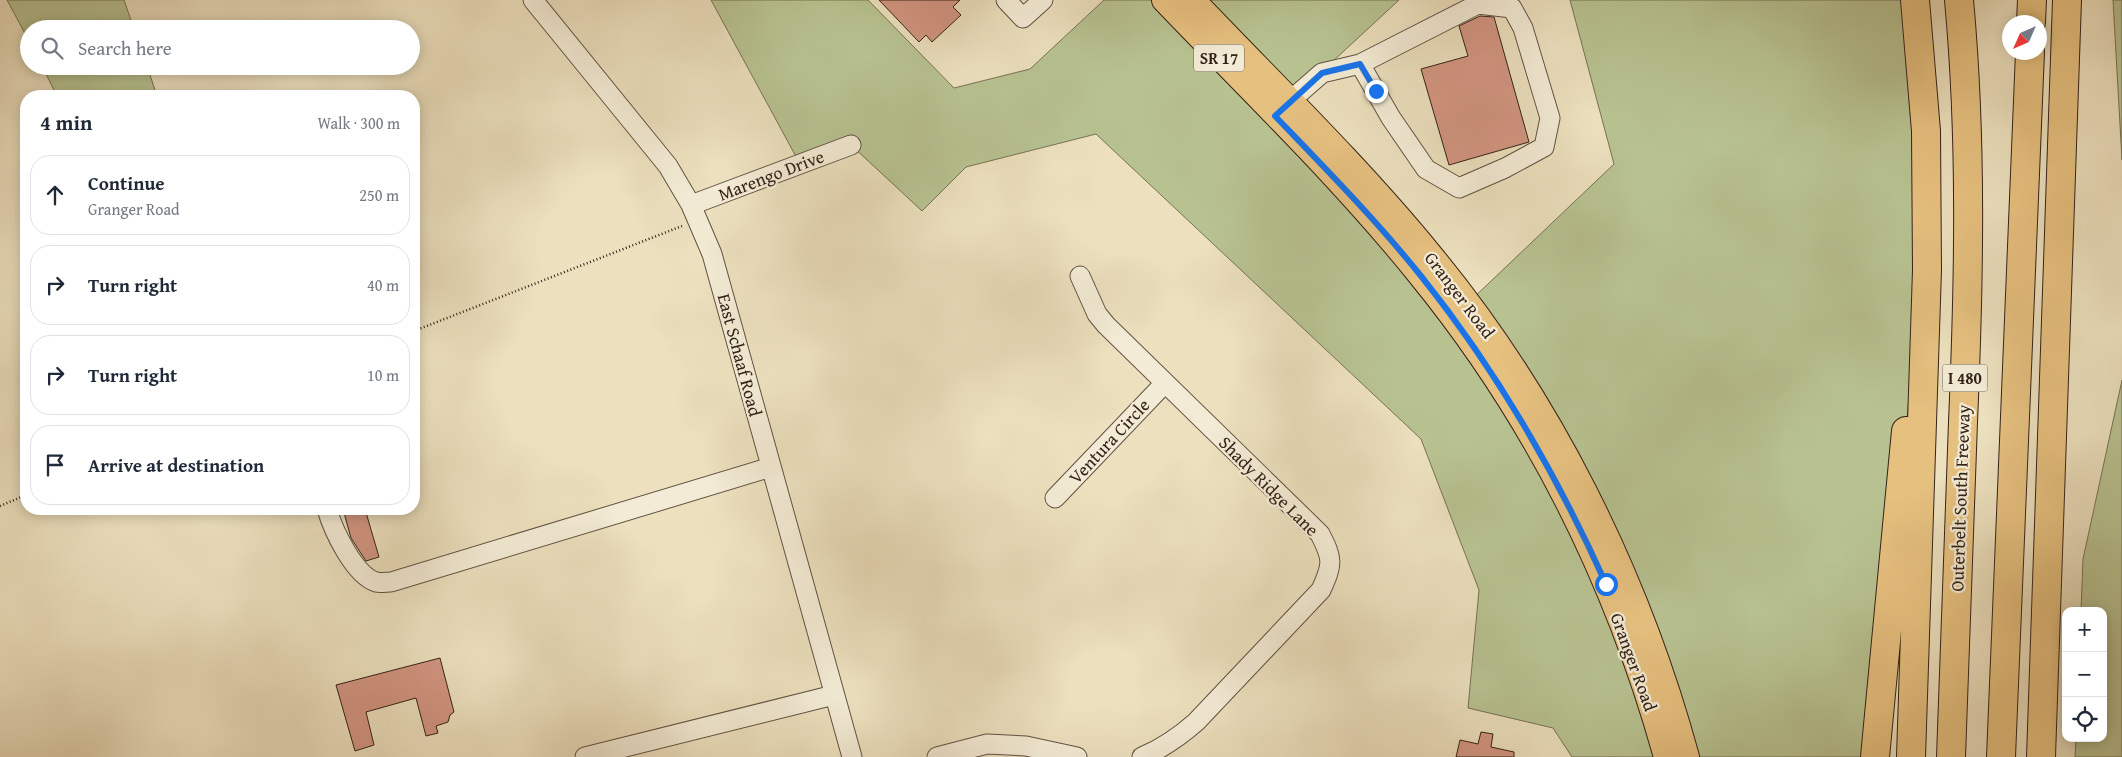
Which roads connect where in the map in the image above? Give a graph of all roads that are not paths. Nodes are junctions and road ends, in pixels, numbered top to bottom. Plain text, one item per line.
1 (533, 0) edge
2 (1006, 0) edge
3 (1043, 0) edge
4 (1164, 0) edge
5 (1193, 0) edge
6 (1915, 0) edge
7 (1960, 0) edge
8 (2032, 0) edge
9 (2067, 0) edge
10 (2031, 15) edge
11 (2030, 60) edge
12 (1360, 64) junction
13 (1282, 109) junction
14 (851, 145) dead end
15 (1927, 201) junction
16 (695, 213) junction
17 (1080, 276) dead end
18 (1164, 384) junction
19 (771, 466) junction
20 (1055, 498) dead end
21 (330, 515) edge
22 (834, 695) junction
23 (585, 757) edge
24 (852, 757) edge
25 (937, 757) edge
26 (1077, 757) edge
27 (1142, 757) edge
28 (1666, 757) edge
29 (1687, 757) edge
30 (1875, 757) edge
31 (1911, 757) edge
32 (1951, 757) edge
33 (2001, 757) edge
34 (2042, 757) edge

1 - 16 street, East Schaaf Road
2 - 3 street
4 - 13 main road, Granger Road / SR 17
5 - 13 main road, Granger Road / SR 17
6 - 15 highway
7 - 32 highway, Outerbelt South Freeway / I 480
8 - 10 highway
9 - 34 highway
11 - 33 highway
12 - 12 street
12 - 13 street
13 - 28 main road, Granger Road / SR 17
13 - 29 main road, Granger Road / SR 17
14 - 16 street, Marengo Drive
15 - 30 highway
15 - 31 highway
16 - 19 street, East Schaaf Road
17 - 18 street, Shady Ridge Lane
18 - 20 street, Ventura Circle
18 - 27 street, Shady Ridge Lane
19 - 21 street
19 - 22 street, East Schaaf Road
22 - 23 street
22 - 24 street, East Schaaf Road
25 - 26 street

